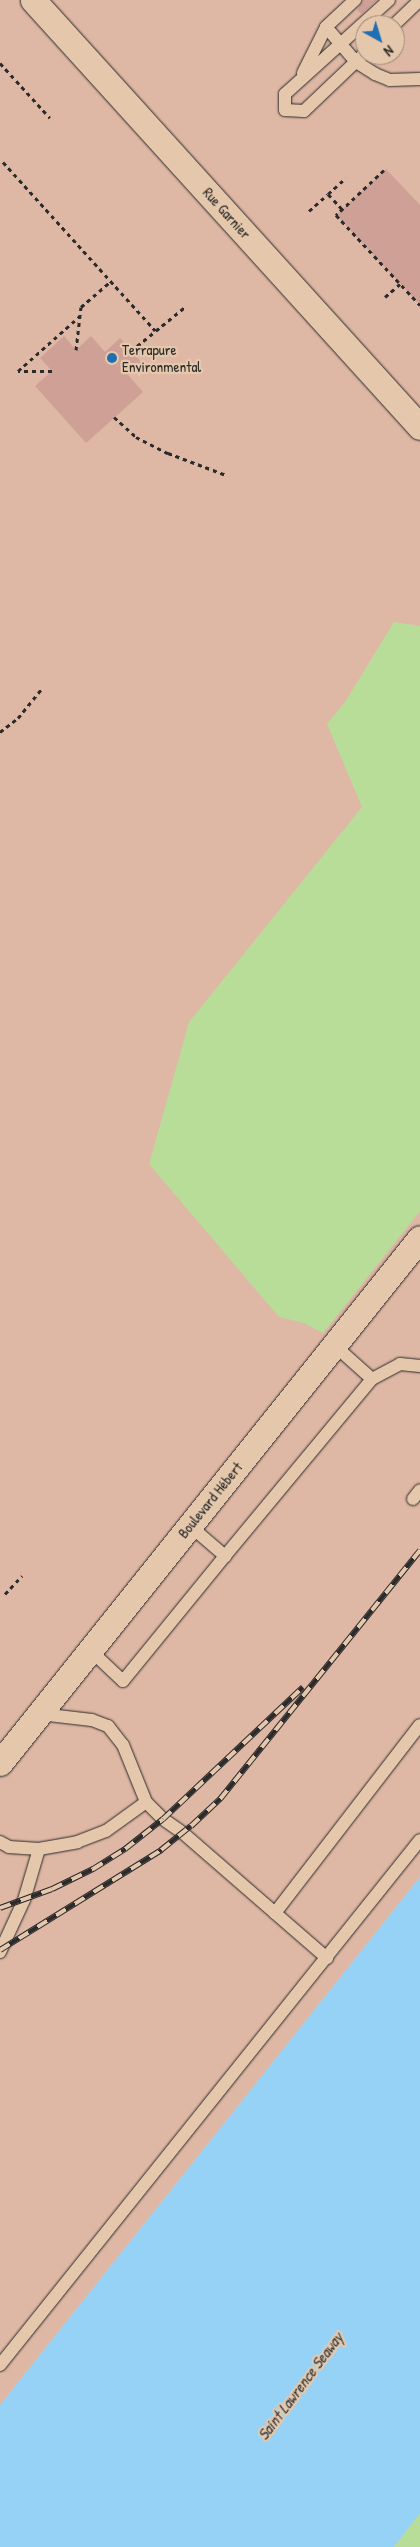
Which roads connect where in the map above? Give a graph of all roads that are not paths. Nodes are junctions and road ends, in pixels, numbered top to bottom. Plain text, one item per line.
1 (33, 0) edge
2 (355, 0) edge
3 (389, 0) edge
4 (420, 0) edge
5 (404, 15) edge
6 (326, 27) junction
7 (339, 44) junction
8 (355, 54) edge
9 (355, 62) edge
10 (367, 65) edge
11 (300, 79) junction
12 (420, 79) edge
13 (420, 427) edge
14 (420, 1238) edge
15 (334, 1345) junction
16 (420, 1366) edge
17 (372, 1379) junction
18 (190, 1525) junction
19 (225, 1556) junction
20 (90, 1650) junction
21 (40, 1714) junction
22 (420, 1725) edge
23 (0, 1763) edge
24 (146, 1802) junction
25 (420, 1840) edge
26 (0, 1842) edge
27 (39, 1849) junction
28 (275, 1913) junction
29 (0, 1952) edge
30 (327, 1958) junction
31 (0, 2365) edge

1 - 13 street, Rue Garnier
2 - 6 lane
3 - 7 lane
4 - 5 lane
6 - 7 lane
6 - 11 lane
7 - 8 lane
7 - 11 lane
9 - 11 lane
10 - 12 lane
14 - 15 street, Boulevard Hébert
15 - 17 lane
15 - 18 street, Boulevard Hébert
16 - 17 lane
17 - 19 lane
18 - 19 lane
18 - 20 street, Boulevard Hébert
19 - 20 lane
20 - 21 street, Boulevard Hébert
21 - 23 street, Boulevard Hébert
21 - 24 lane
22 - 28 lane
24 - 27 lane
24 - 28 lane
25 - 30 lane
26 - 27 lane
27 - 29 lane
28 - 30 lane
30 - 31 lane

